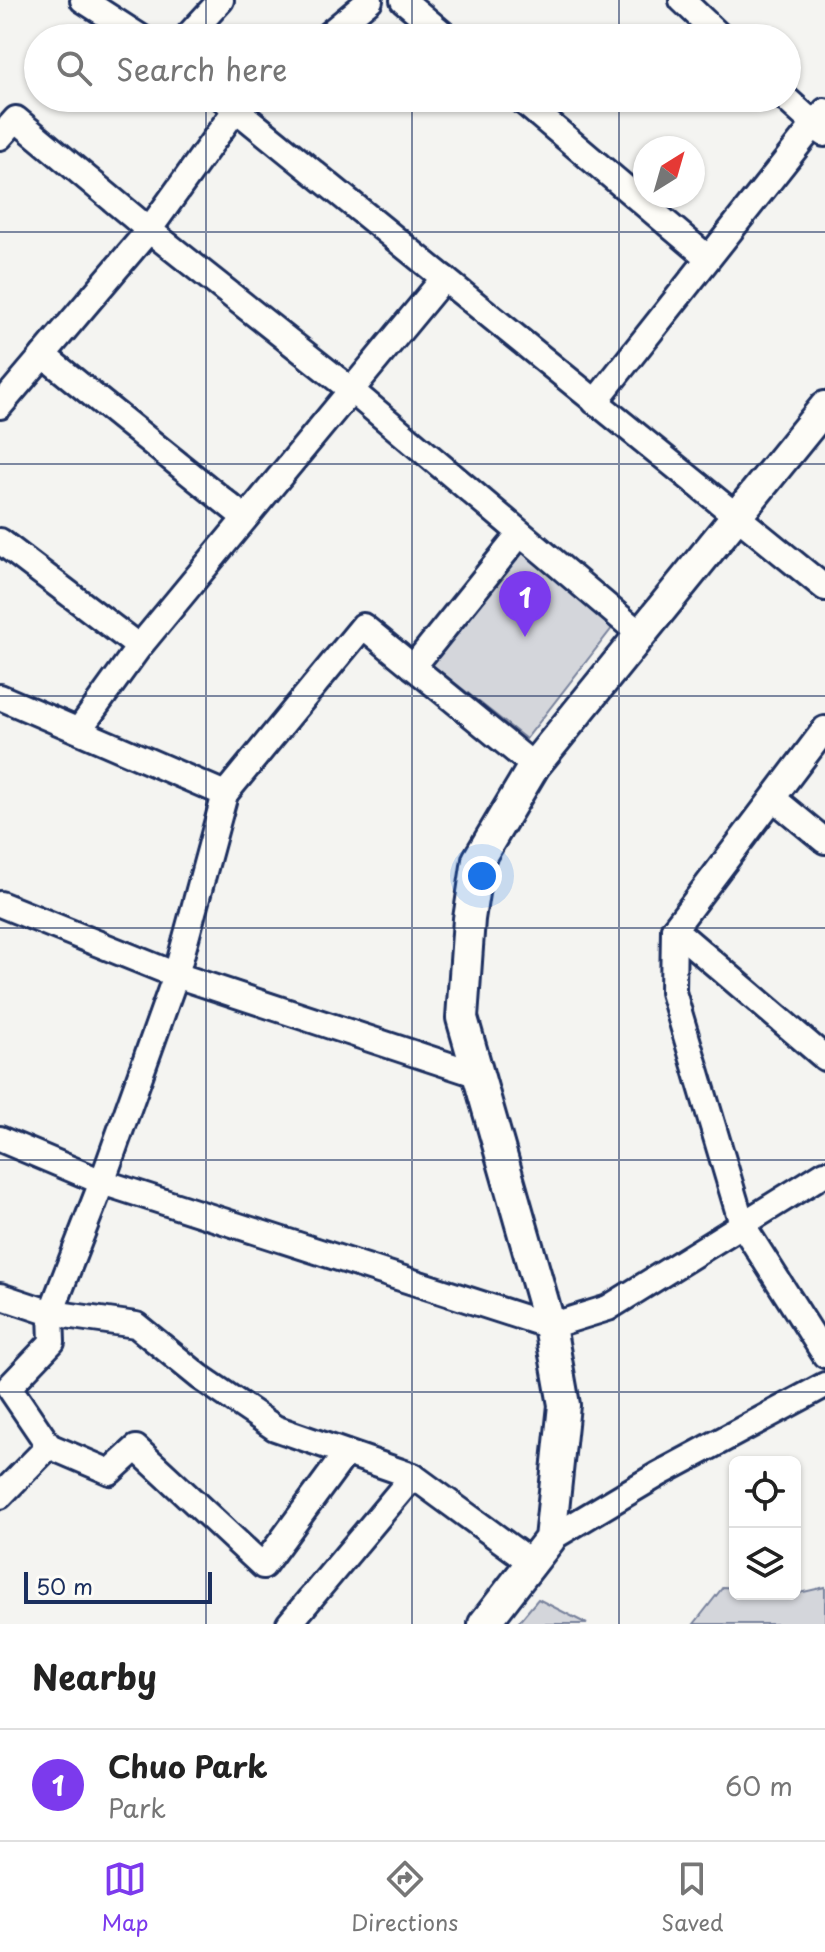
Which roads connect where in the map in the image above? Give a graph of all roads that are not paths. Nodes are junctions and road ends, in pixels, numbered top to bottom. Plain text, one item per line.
1 (83, 0) edge
2 (221, 0) edge
3 (370, 0) edge
4 (403, 0) edge
5 (682, 0) edge
6 (120, 24) edge
7 (199, 24) edge
8 (341, 24) edge
9 (431, 24) edge
10 (707, 24) edge
11 (801, 109) edge
12 (229, 112) edge
13 (248, 112) edge
14 (536, 112) edge
15 (821, 123) edge
16 (0, 137) edge
17 (149, 230) junction
18 (708, 258) junction
19 (444, 278) junction
20 (43, 355) junction
21 (351, 390) junction
22 (595, 402) junction
23 (0, 406) edge
24 (825, 407) edge
25 (735, 517) junction
26 (245, 518) junction
27 (520, 534) junction
28 (0, 541) edge
29 (825, 588) edge
30 (640, 634) junction
31 (139, 647) junction
32 (413, 667) junction
33 (0, 697) edge
34 (825, 729) edge
35 (79, 730) junction
36 (534, 766) junction
37 (225, 794) junction
38 (774, 799) junction
39 (825, 841) edge
40 (0, 904) edge
41 (674, 929) junction
42 (176, 975) junction
43 (825, 1058) edge
44 (479, 1075) junction
45 (0, 1139) edge
46 (825, 1173) edge
47 (102, 1182) junction
48 (742, 1224) junction
49 (0, 1296) edge
50 (51, 1313) junction
51 (550, 1326) junction
52 (825, 1355) edge
53 (825, 1385) edge
54 (49, 1446) junction
55 (346, 1453) junction
56 (413, 1476) junction
57 (0, 1496) edge
58 (541, 1551) junction
59 (289, 1624) edge
60 (484, 1624) edge

1 - 6 street
2 - 7 street
3 - 8 street
4 - 9 street
5 - 10 street
11 - 15 street
12 - 17 street
13 - 19 street
14 - 18 street
15 - 18 street
16 - 17 street
17 - 20 street
17 - 21 street
18 - 22 street
19 - 21 street
19 - 22 street
20 - 23 street
20 - 26 street
21 - 26 street
21 - 27 street
22 - 25 street
24 - 25 street
25 - 29 street
25 - 30 street
26 - 31 street
27 - 30 street
27 - 32 street
28 - 31 street
30 - 36 street
31 - 35 street
32 - 36 street
32 - 37 street
33 - 35 street
34 - 38 street
35 - 37 street
36 - 44 street
37 - 42 street
38 - 39 street
38 - 41 street
40 - 42 street
41 - 43 street
41 - 48 street
42 - 44 street
42 - 47 street
44 - 51 street
45 - 47 street
46 - 48 street
47 - 50 street
47 - 51 street
48 - 51 street
48 - 52 street
49 - 50 street
50 - 54 street
50 - 55 street
51 - 58 street
53 - 58 street
54 - 55 street
54 - 57 street
55 - 56 street
56 - 58 street
56 - 59 street
58 - 60 street

